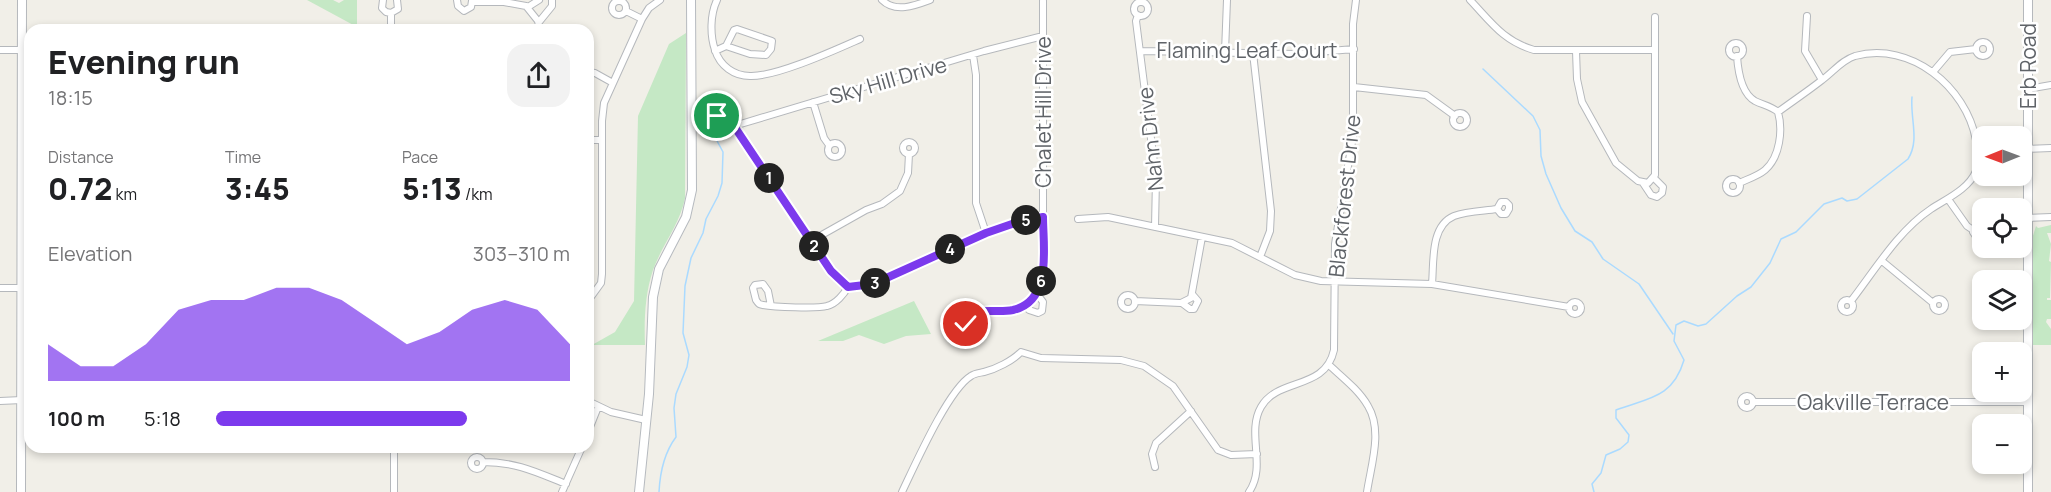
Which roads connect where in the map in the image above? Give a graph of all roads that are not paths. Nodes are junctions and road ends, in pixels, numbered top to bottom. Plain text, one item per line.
1 (22, 0) edge
2 (383, 0) edge
3 (397, 0) edge
4 (457, 0) edge
5 (539, 0) edge
6 (552, 0) edge
7 (660, 0) edge
8 (691, 0) edge
9 (717, 0) edge
10 (882, 0) edge
11 (930, 0) edge
12 (1227, 0) edge
13 (1356, 0) edge
14 (1470, 0) edge
15 (2028, 0) edge
16 (472, 1) edge
17 (1043, 1) edge
18 (528, 8) junction
19 (626, 11) dead end
20 (391, 14) junction
21 (1138, 15) dead end
22 (1808, 16) dead end
23 (1655, 17) dead end
24 (642, 19) junction
25 (538, 22) joint
26 (391, 24) edge
27 (24, 25) edge
28 (1043, 36) junction
29 (860, 39) dead end
30 (726, 46) junction
31 (1354, 49) junction
32 (1976, 49) dead end
33 (0, 50) edge
34 (24, 50) edge
35 (1655, 50) junction
36 (715, 51) junction
37 (1140, 51) junction
38 (1576, 51) junction
39 (1225, 52) junction
40 (1253, 53) junction
41 (973, 55) junction
42 (1737, 56) dead end
43 (1933, 72) junction
44 (594, 73) edge
45 (1822, 80) junction
46 (613, 83) junction
47 (2051, 85) edge
48 (1354, 87) junction
49 (2028, 89) junction
50 (813, 102) junction
51 (1778, 112) junction
52 (692, 114) junction
53 (1455, 116) dead end
54 (734, 126) junction
55 (2026, 126) edge
56 (1972, 128) edge
57 (594, 140) edge
58 (602, 140) junction
59 (829, 145) dead end
60 (2051, 148) edge
61 (2032, 149) edge
62 (909, 154) dead end
63 (1972, 176) edge
64 (1654, 178) junction
65 (1643, 183) junction
66 (1739, 183) dead end
67 (1948, 199) junction
68 (1497, 209) dead end
69 (1043, 217) junction
70 (2051, 217) edge
71 (2032, 218) edge
72 (1078, 219) dead end
73 (1155, 227) junction
74 (1972, 229) edge
75 (986, 233) junction
76 (1202, 237) junction
77 (811, 241) junction
78 (1260, 257) junction
79 (2028, 258) edge
80 (1882, 261) junction
81 (1334, 283) junction
82 (1432, 284) junction
83 (848, 287) junction
84 (0, 288) edge
85 (24, 288) edge
86 (594, 292) edge
87 (1037, 294) junction
88 (1192, 294) junction
89 (1135, 301) dead end
90 (1851, 301) dead end
91 (1182, 303) junction
92 (1933, 303) dead end
93 (1024, 305) junction
94 (771, 306) dead end
95 (1569, 307) dead end
96 (967, 314) dead end
97 (2028, 342) edge
98 (24, 344) edge
99 (1329, 365) junction
100 (0, 400) edge
101 (22, 400) junction
102 (1753, 402) dead end
103 (1972, 402) edge
104 (2028, 402) edge
105 (594, 405) edge
106 (598, 407) junction
107 (1191, 411) junction
108 (594, 417) edge
109 (646, 420) junction
110 (394, 453) edge
111 (579, 453) edge
112 (1257, 454) junction
113 (483, 462) dead end
114 (1155, 467) dead end
115 (566, 484) junction
116 (21, 492) edge
117 (394, 492) edge
118 (562, 492) edge
119 (639, 492) edge
120 (902, 492) edge
121 (1249, 492) edge
122 (1367, 492) edge
123 (2028, 492) edge

1 - 27 street
2 - 20 street
3 - 20 street
4 - 16 street
5 - 18 street
6 - 25 street
7 - 24 street
8 - 52 main road
9 - 36 street
10 - 11 street
12 - 39 street
13 - 31 street, Blackforest Drive
14 - 38 street
15 - 49 street, Erb Road
16 - 18 street
17 - 28 street, Chalet Hill Drive
18 - 25 street
19 - 24 street
20 - 26 street
21 - 37 street, Nahn Drive
22 - 45 street
23 - 35 street
24 - 46 street
28 - 41 street, Sky Hill Drive
28 - 69 street, Chalet Hill Drive
29 - 36 street
30 - 30 street
30 - 36 street
31 - 40 street, Flaming Leaf Court
31 - 48 street, Blackforest Drive
32 - 43 street
33 - 34 street
35 - 38 street
35 - 64 street
37 - 39 street, Flaming Leaf Court
37 - 73 street, Nahn Drive
38 - 65 street
39 - 40 street, Flaming Leaf Court
40 - 78 street
41 - 50 street, Sky Hill Drive
41 - 75 street
42 - 51 street
43 - 45 street
43 - 56 street
44 - 46 street
45 - 51 street
46 - 58 street
47 - 49 street
48 - 53 street, Flaming Leaf Court
48 - 81 street, Blackforest Drive
49 - 55 street, Erb Road
50 - 54 street, Sky Hill Drive
50 - 59 street
51 - 66 street
52 - 54 street
52 - 109 main road
54 - 77 street
57 - 58 street
58 - 86 street
60 - 61 street
62 - 77 street
63 - 67 street
64 - 65 street
64 - 65 street
67 - 74 street
67 - 80 street
68 - 82 street
69 - 75 street
69 - 87 street, Chalet Hill Drive
70 - 71 street
72 - 73 street
73 - 76 street
75 - 83 street
76 - 78 street
76 - 88 street
77 - 83 street
78 - 81 street
79 - 97 street, Erb Road
80 - 90 street
80 - 92 street
81 - 82 street
81 - 99 street, Blackforest Drive
82 - 95 street
83 - 94 street
84 - 85 street
87 - 93 street, Chalet Hill Drive
87 - 93 street, Chalet Hill Drive
88 - 91 street
88 - 91 street
89 - 91 street
93 - 96 street, Chalet Hill Drive
98 - 101 street
99 - 112 street
99 - 122 street
100 - 101 street
101 - 116 street
102 - 103 street, Oakville Terrace
104 - 123 street, Erb Road
105 - 106 street
106 - 108 street
106 - 109 street
107 - 112 street
107 - 114 street
107 - 120 street
109 - 119 main road
110 - 117 street
111 - 115 street
112 - 121 street
113 - 115 street
115 - 118 street

